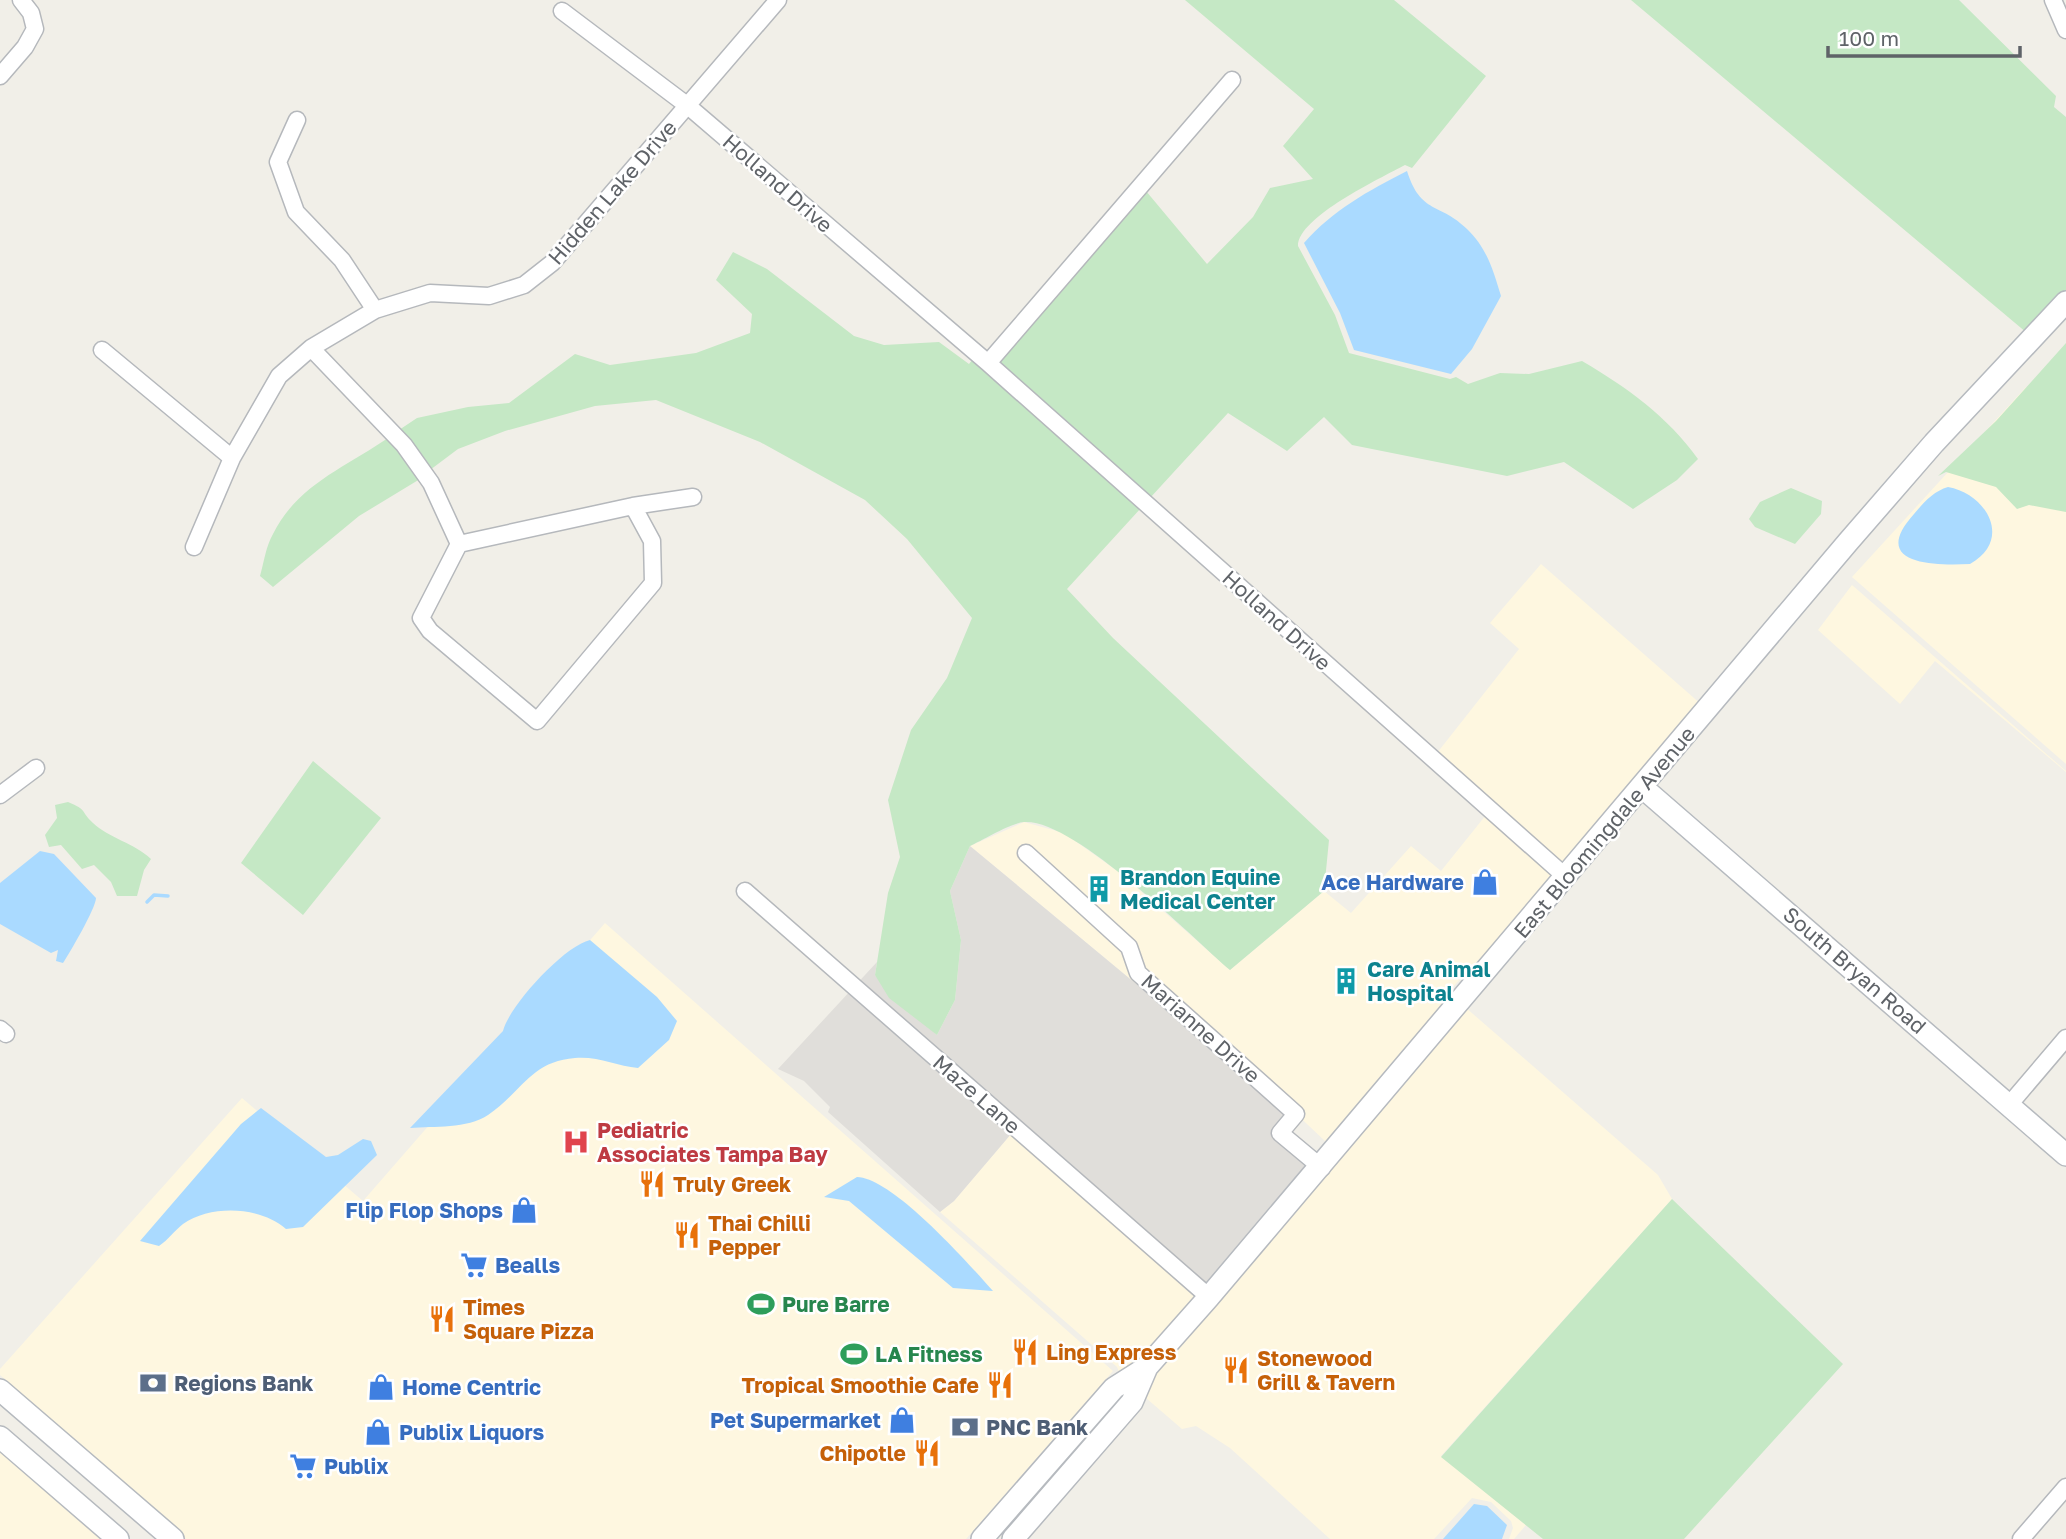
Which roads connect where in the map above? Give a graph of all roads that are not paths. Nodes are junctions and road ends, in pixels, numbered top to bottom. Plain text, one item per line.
1 (21, 0) edge
2 (778, 0) edge
3 (2053, 0) edge
4 (562, 11) dead end
5 (2066, 30) edge
6 (0, 76) edge
7 (1232, 79) dead end
8 (688, 106) junction
9 (296, 120) dead end
10 (2066, 302) edge
11 (375, 310) junction
12 (311, 348) junction
13 (102, 350) dead end
14 (988, 363) junction
15 (232, 458) junction
16 (693, 497) dead end
17 (633, 506) junction
18 (459, 544) junction
19 (194, 547) dead end
20 (36, 768) dead end
21 (1642, 787) junction
22 (0, 795) edge
23 (1026, 853) dead end
24 (1566, 877) junction
25 (745, 891) dead end
26 (2066, 1038) edge
27 (2010, 1105) junction
28 (2066, 1155) edge
29 (1322, 1168) junction
30 (1209, 1297) junction
31 (1147, 1367) junction
32 (0, 1390) edge
33 (0, 1437) edge
34 (2066, 1487) edge
35 (118, 1539) edge
36 (173, 1539) edge
37 (982, 1539) edge
38 (1013, 1539) edge
39 (2021, 1539) edge

1 - 6 street
2 - 8 street, Hidden Lake Drive
3 - 5 street
4 - 8 street, Holland Drive
7 - 14 street
8 - 11 street, Hidden Lake Drive
8 - 14 street, Holland Drive
9 - 11 street
10 - 21 main road, East Bloomingdale Avenue
11 - 12 street, Hidden Lake Drive
12 - 15 street, Hidden Lake Drive
12 - 18 street
13 - 15 street
14 - 24 street, Holland Drive
15 - 19 street, Hidden Lake Drive
16 - 17 street
17 - 18 street
17 - 18 street
20 - 22 street
21 - 24 main road, East Bloomingdale Avenue
21 - 27 main road, South Bryan Road
23 - 29 street, Marianne Drive
24 - 29 main road, East Bloomingdale Avenue
25 - 30 street, Maze Lane
26 - 27 street
27 - 28 main road, South Bryan Road
29 - 30 main road, East Bloomingdale Avenue
30 - 31 main road, East Bloomingdale Avenue
31 - 37 main road, East Bloomingdale Avenue
31 - 38 main road, East Bloomingdale Avenue
32 - 36 main road
33 - 35 main road
34 - 39 street

